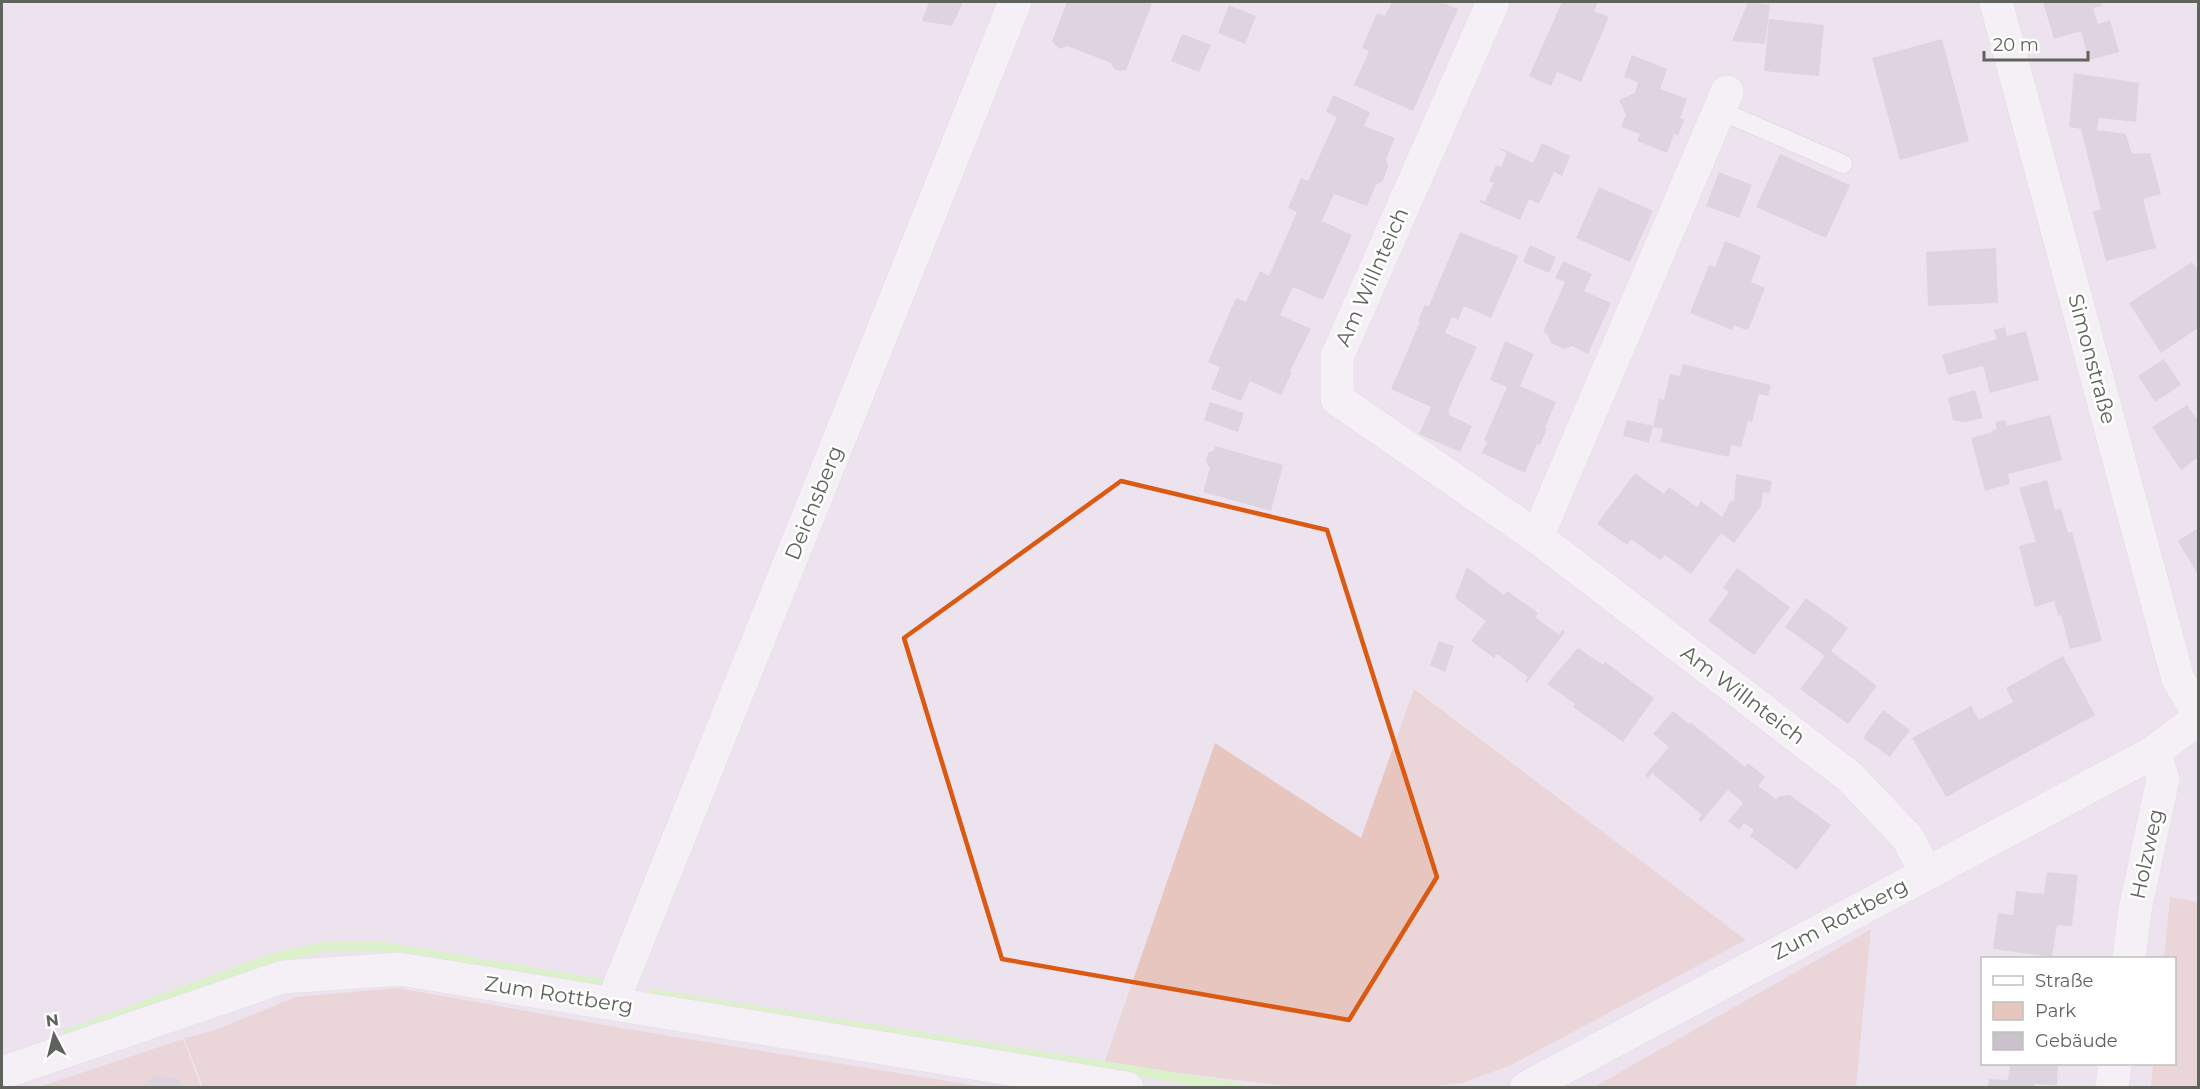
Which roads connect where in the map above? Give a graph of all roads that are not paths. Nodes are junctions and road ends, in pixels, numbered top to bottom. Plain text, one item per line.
1 (1015, 2) edge
2 (1493, 2) edge
3 (1995, 2) edge
4 (1723, 101) joint
5 (1843, 165) dead end
6 (1537, 537) junction
7 (2199, 712) edge
8 (2199, 719) edge
9 (2154, 752) junction
10 (1926, 873) junction
11 (2129, 957) edge
12 (612, 1004) junction
13 (2115, 1065) edge
14 (2, 1073) edge
15 (1127, 1088) edge
16 (1526, 1088) edge
17 (2112, 1088) edge

1 - 12 street, Deichsberg
2 - 6 street, Am Willnteich
3 - 7 street, Simonstraße
4 - 5 lane
4 - 6 street
6 - 10 street, Am Willnteich
8 - 9 street, Zum Rottberg
9 - 10 street, Zum Rottberg
9 - 11 street, Holzweg
10 - 16 street, Zum Rottberg
12 - 14 street, Zum Rottberg
12 - 15 street, Zum Rottberg
13 - 17 street

